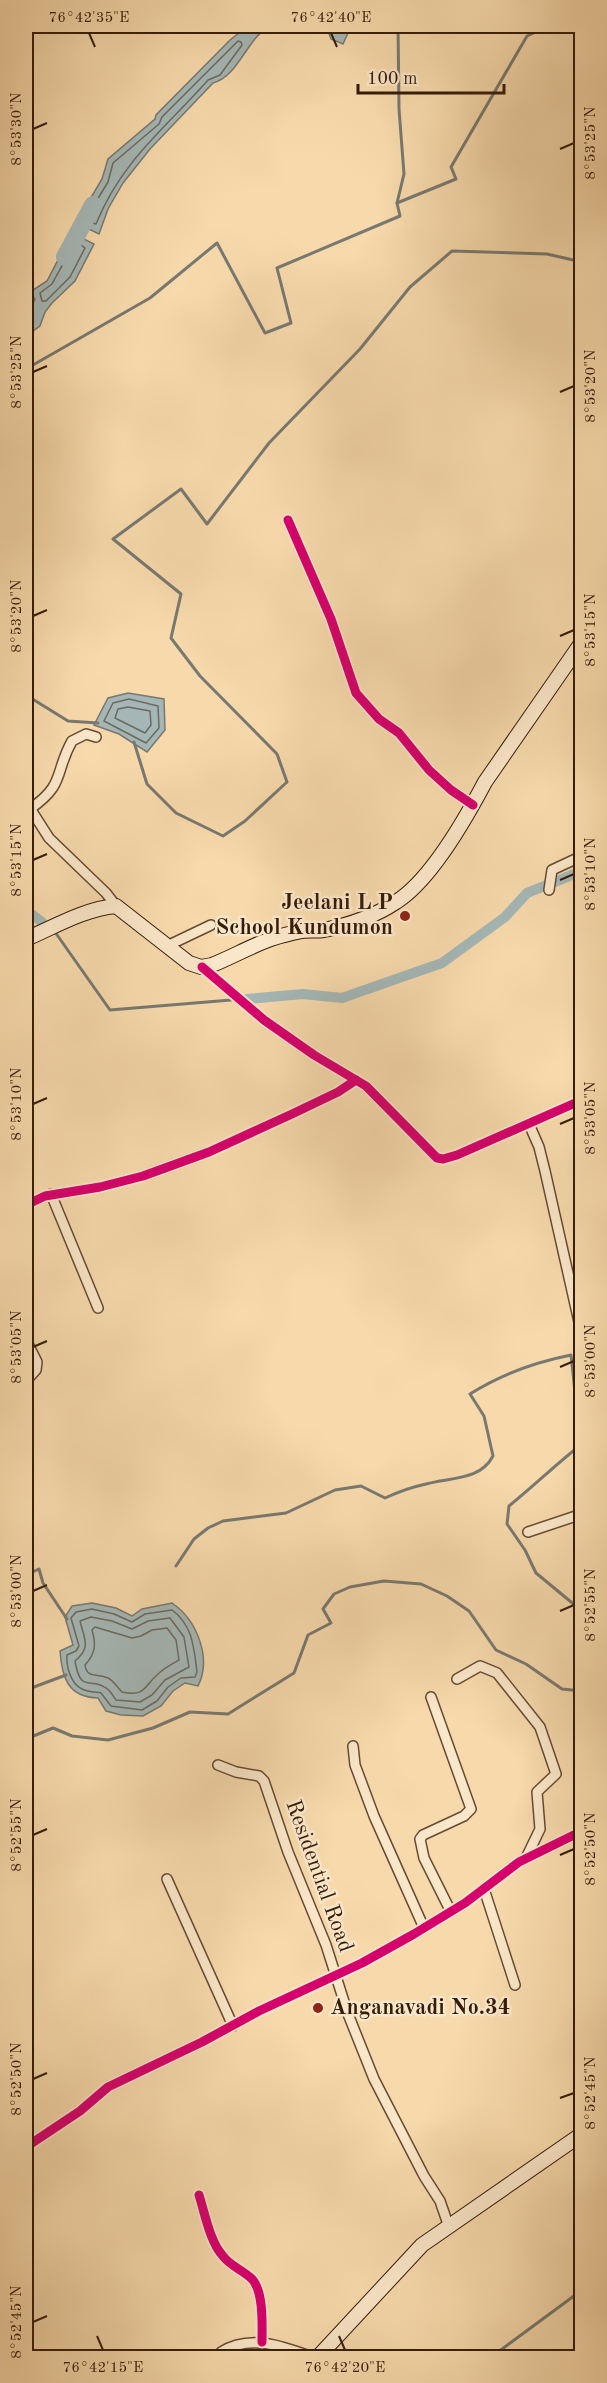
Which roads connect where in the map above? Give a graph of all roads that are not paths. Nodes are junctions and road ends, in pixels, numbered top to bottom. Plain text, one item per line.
1 (288, 520) dead end
2 (582, 642) edge
3 (96, 737) dead end
4 (473, 805) junction
5 (28, 806) edge
6 (582, 856) edge
7 (549, 890) dead end
8 (116, 906) junction
9 (211, 925) dead end
10 (26, 939) edge
11 (167, 946) junction
12 (202, 967) junction
13 (356, 1080) junction
14 (582, 1100) edge
15 (529, 1124) junction
16 (51, 1194) junction
17 (26, 1205) edge
18 (98, 1308) dead end
19 (582, 1322) edge
20 (26, 1340) edge
21 (26, 1381) edge
22 (582, 1514) edge
23 (528, 1532) dead end
24 (457, 1678) dead end
25 (431, 1697) dead end
26 (353, 1746) dead end
27 (218, 1765) dead end
28 (582, 1831) edge
29 (526, 1858) junction
30 (167, 1879) dead end
31 (484, 1889) junction
32 (451, 1912) junction
33 (424, 1928) junction
34 (335, 1976) junction
35 (515, 1986) dead end
36 (233, 2026) junction
37 (582, 2134) edge
38 (26, 2147) edge
39 (199, 2195) dead end
40 (449, 2227) junction
41 (262, 2342) junction
42 (221, 2358) edge
43 (316, 2358) edge

1 - 4 street
2 - 4 main road
3 - 5 street
4 - 12 main road
5 - 8 street
6 - 7 street
8 - 10 main road
8 - 11 main road
9 - 11 street
11 - 12 main road
12 - 13 street
13 - 15 street
13 - 16 street
14 - 15 street
15 - 19 street
16 - 17 street
16 - 18 street
20 - 21 street
22 - 23 street
24 - 29 street
25 - 32 street
26 - 33 street
27 - 34 street, Residential Road
28 - 29 street
29 - 31 street
30 - 36 street
31 - 32 street
31 - 35 street
32 - 33 street
33 - 34 street
34 - 36 street
34 - 40 street, Residential Road
36 - 38 street
37 - 40 main road
39 - 41 street
40 - 43 main road
41 - 42 street
41 - 43 street

